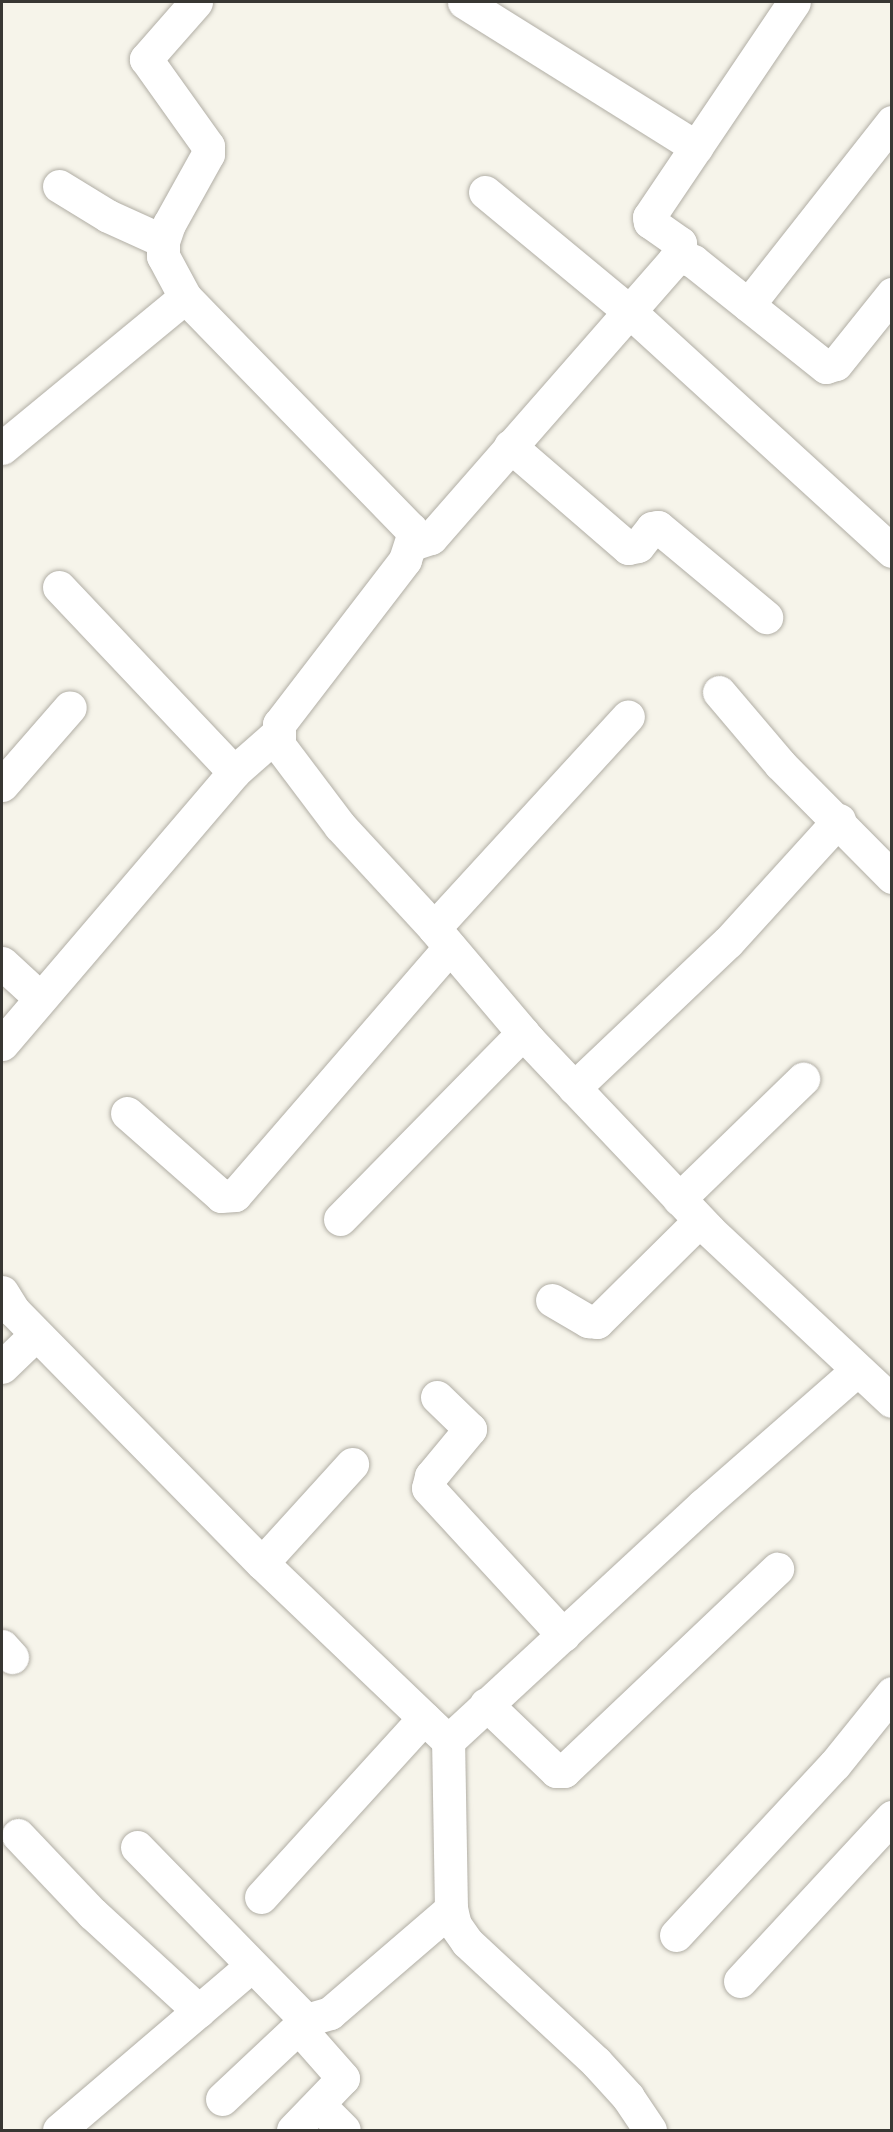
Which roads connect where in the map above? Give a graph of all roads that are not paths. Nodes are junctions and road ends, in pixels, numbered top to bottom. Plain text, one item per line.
1 (196, 2) edge
2 (464, 2) edge
3 (794, 2) edge
4 (891, 122) edge
5 (696, 147) junction
6 (59, 186) dead end
7 (484, 192) dead end
8 (163, 241) junction
9 (681, 257) junction
10 (891, 294) edge
11 (185, 297) junction
12 (748, 305) junction
13 (629, 311) junction
14 (510, 446) junction
15 (2, 448) edge
16 (412, 544) junction
17 (891, 551) edge
18 (60, 587) dead end
19 (766, 617) dead end
20 (719, 692) dead end
21 (70, 707) dead end
22 (628, 716) dead end
23 (276, 735) junction
24 (234, 772) junction
25 (2, 785) edge
26 (839, 820) junction
27 (891, 878) edge
28 (442, 937) junction
29 (2, 963) edge
30 (39, 997) junction
31 (523, 1034) junction
32 (2, 1044) edge
33 (804, 1078) dead end
34 (574, 1088) junction
35 (127, 1113) dead end
36 (689, 1210) junction
37 (340, 1219) dead end
38 (2, 1293) edge
39 (552, 1300) dead end
40 (36, 1334) junction
41 (2, 1367) edge
42 (857, 1370) junction
43 (436, 1397) dead end
44 (891, 1401) edge
45 (352, 1464) dead end
46 (262, 1563) junction
47 (777, 1569) dead end
48 (563, 1635) junction
49 (891, 1693) edge
50 (486, 1704) junction
51 (424, 1718) junction
52 (448, 1742) junction
53 (891, 1817) edge
54 (18, 1835) dead end
55 (136, 1847) dead end
56 (261, 1897) dead end
57 (451, 1909) junction
58 (676, 1935) dead end
59 (251, 1966) junction
60 (740, 1981) dead end
61 (199, 2011) junction
62 (302, 2024) junction
63 (222, 2099) dead end
64 (319, 2105) junction
65 (59, 2130) edge
66 (293, 2130) edge
67 (344, 2130) edge
68 (650, 2130) edge

1 - 8 street
2 - 5 street
3 - 5 street
4 - 12 street
5 - 9 street
6 - 8 street
7 - 13 street
8 - 11 street
9 - 12 street
9 - 13 street
10 - 12 street
11 - 15 street
11 - 16 street
13 - 14 street
13 - 17 street
14 - 16 street
14 - 19 street
16 - 23 street
18 - 24 street
20 - 26 street
21 - 25 street
22 - 28 street
23 - 24 street
23 - 28 street
24 - 30 street
26 - 27 street
26 - 34 street
28 - 31 street
28 - 35 street
29 - 30 street
30 - 32 street
31 - 34 street
31 - 37 street
33 - 36 street
34 - 36 street
36 - 39 street
36 - 42 street
38 - 40 street
40 - 41 street
40 - 46 street
42 - 44 street
42 - 48 street
43 - 48 street
45 - 46 street
46 - 51 street
47 - 50 street
48 - 50 street
49 - 58 street
50 - 52 street
51 - 52 street
51 - 56 street
52 - 57 street
53 - 60 street
54 - 61 street
55 - 59 street
57 - 62 street
57 - 68 street
59 - 61 street
59 - 62 street
61 - 65 street
62 - 63 street
62 - 64 street
64 - 66 street
64 - 67 street

